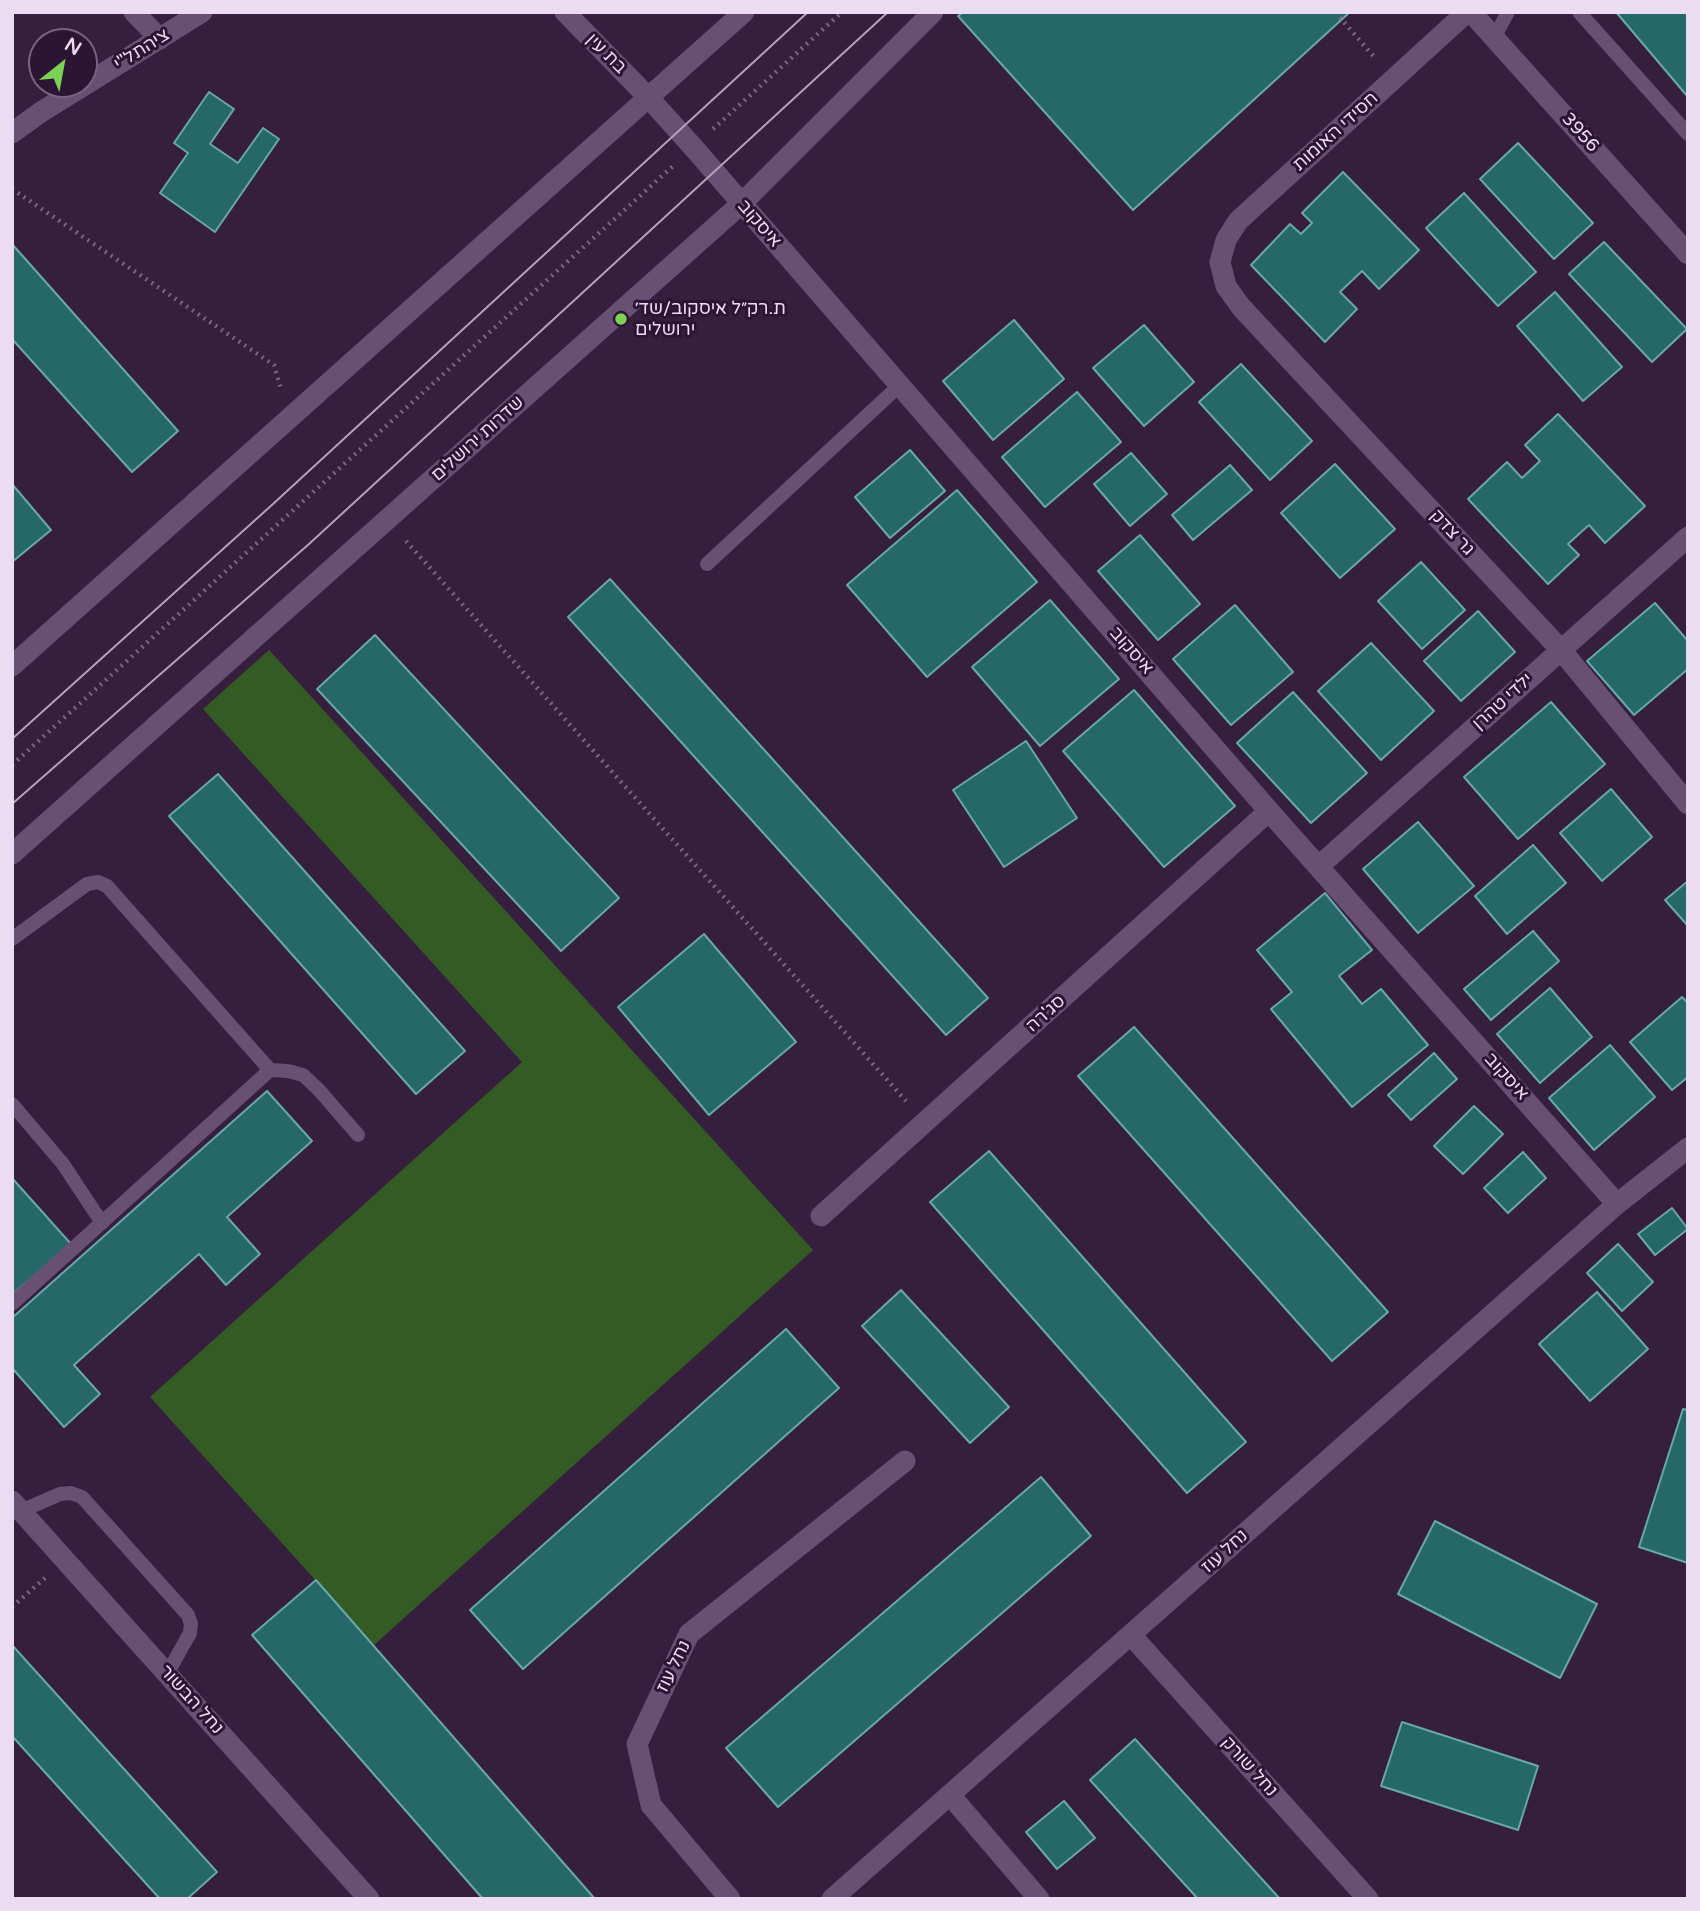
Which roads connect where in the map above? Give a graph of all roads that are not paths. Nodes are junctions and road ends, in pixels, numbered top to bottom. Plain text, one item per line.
1 (134, 12) edge
2 (202, 12) edge
3 (565, 12) edge
4 (744, 12) edge
5 (933, 12) edge
6 (1469, 12) edge
7 (1507, 12) edge
8 (1579, 12) edge
9 (1494, 38) junction
10 (160, 39) junction
11 (648, 97) junction
12 (12, 133) edge
13 (1688, 134) edge
14 (741, 204) junction
15 (1688, 254) edge
16 (1220, 262) joint
17 (901, 385) junction
18 (1688, 537) edge
19 (707, 564) dead end
20 (1561, 650) junction
21 (12, 666) edge
22 (1688, 804) edge
23 (1269, 811) junction
24 (12, 854) edge
25 (1319, 866) junction
26 (12, 939) edge
27 (270, 1070) junction
28 (12, 1104) edge
29 (358, 1135) dead end
30 (1688, 1148) edge
31 (1617, 1204) junction
32 (821, 1216) dead end
33 (102, 1223) junction
34 (12, 1304) edge
35 (905, 1461) dead end
36 (17, 1506) edge
37 (1131, 1635) junction
38 (167, 1674) junction
39 (950, 1795) junction
40 (369, 1899) edge
41 (730, 1899) edge
42 (832, 1899) edge
43 (1039, 1899) edge
44 (1367, 1899) edge

1 - 10 street
2 - 10 street, ציהתל"י
3 - 11 street, בת עין
4 - 11 street
5 - 14 street, שדרות ירושלים
6 - 9 street, 3956
6 - 16 street, חסידי האומות
7 - 9 lane
8 - 13 lane
9 - 15 street, 3956
10 - 12 street, ציהתל"י
11 - 14 street, איסקוב
11 - 21 street
14 - 17 street, איסקוב
14 - 24 street, שדרות ירושלים
16 - 20 street, גר צדק
17 - 19 lane
17 - 23 street, איסקוב
18 - 20 street, ילדי טהרן
20 - 22 street, גר צדק
20 - 25 street, ילדי טהרן
23 - 25 street, איסקוב
23 - 32 street, סג'רה
25 - 31 street, איסקוב
26 - 27 lane
27 - 29 lane
27 - 33 lane
28 - 33 lane
30 - 31 street, נחל עוז
31 - 37 street, נחל עוז
33 - 34 lane
35 - 41 street, נחל עוז
36 - 38 street, נחל הבשור
36 - 38 lane
37 - 39 street, נחל עוז
37 - 44 street, נחל שורק
38 - 40 street, נחל הבשור
39 - 42 street, נחל עוז
39 - 43 street

